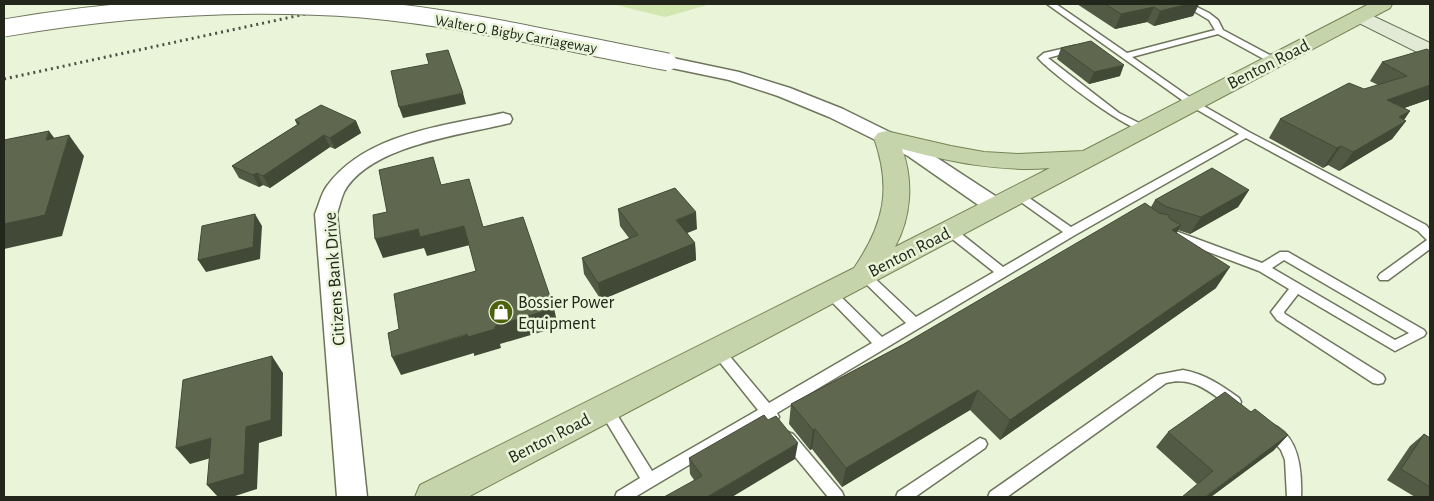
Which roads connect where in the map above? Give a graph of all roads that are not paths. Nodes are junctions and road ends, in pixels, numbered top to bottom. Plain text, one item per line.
1 (1051, 4) edge
2 (1186, 4) edge
3 (1372, 10) edge
4 (4, 28) edge
5 (1219, 31) junction
6 (1078, 47) edge
7 (1430, 51) edge
8 (1126, 56) junction
9 (1274, 61) junction
10 (1192, 103) junction
11 (503, 120) dead end
12 (1144, 129) junction
13 (1246, 134) junction
14 (886, 138) junction
15 (1089, 157) junction
16 (1007, 200) junction
17 (1118, 206) junction
18 (1132, 215) edge
19 (950, 231) junction
20 (1071, 232) junction
21 (1430, 237) edge
22 (1430, 243) edge
23 (1190, 253) edge
24 (1263, 268) junction
25 (1002, 272) junction
26 (864, 276) junction
27 (1384, 277) dead end
28 (1297, 288) junction
29 (830, 293) junction
30 (915, 324) junction
31 (881, 344) junction
32 (718, 351) junction
33 (1378, 379) dead end
34 (606, 409) junction
35 (1244, 409) edge
36 (767, 412) junction
37 (1260, 420) edge
38 (980, 444) dead end
39 (650, 481) junction
40 (352, 497) edge
41 (433, 497) edge
42 (622, 497) edge
43 (837, 497) edge
44 (903, 497) edge
45 (995, 497) edge
46 (1294, 497) edge

1 - 8 lane
2 - 5 lane
3 - 7 street
3 - 9 main road, Benton Road
4 - 14 street, Walter O. Bigby Carriageway, bridge
5 - 8 lane
5 - 9 lane
6 - 12 lane
8 - 10 lane
9 - 10 main road, Benton Road
10 - 12 main road, Benton Road
10 - 13 lane
11 - 40 street, Citizens Bank Drive
12 - 15 main road, Benton Road
13 - 17 lane
13 - 21 lane
14 - 15 main road
14 - 16 street, Walter O. Bigby Carriageway
14 - 26 main road
15 - 16 main road, Benton Road
16 - 19 main road, Benton Road
16 - 20 lane
17 - 18 lane
17 - 20 lane
19 - 25 lane
19 - 26 main road, Benton Road
20 - 25 lane
22 - 27 lane
23 - 24 lane
24 - 28 lane
24 - 28 lane
25 - 30 lane
26 - 29 main road, Benton Road
26 - 30 lane
28 - 33 lane
29 - 31 lane
29 - 32 main road, Benton Road
30 - 31 lane
31 - 36 lane
32 - 34 main road, Benton Road
32 - 36 lane
34 - 39 lane
34 - 41 main road, Benton Road
35 - 45 lane
36 - 39 lane
36 - 43 lane
37 - 46 lane
38 - 44 lane
39 - 42 lane

